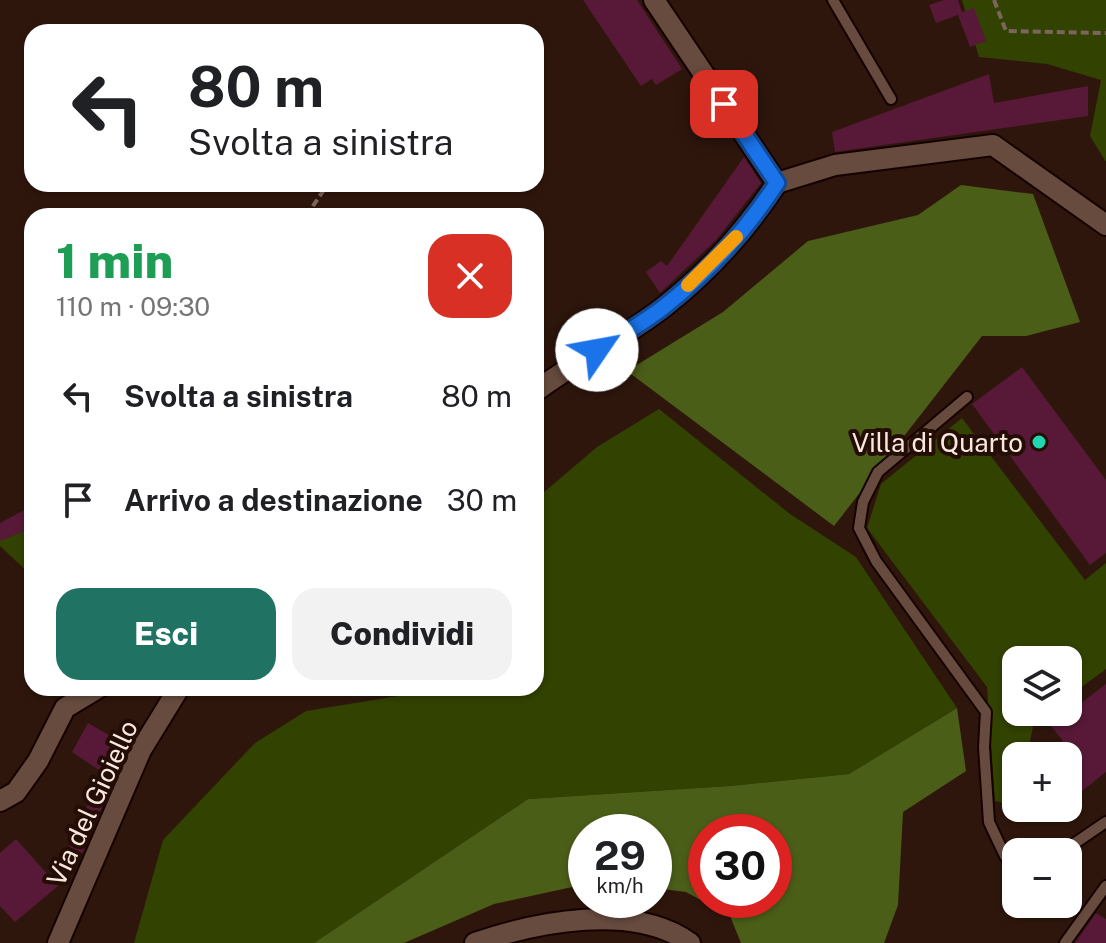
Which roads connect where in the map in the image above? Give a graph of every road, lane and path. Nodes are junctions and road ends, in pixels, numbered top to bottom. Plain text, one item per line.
1 (654, 0) edge
2 (833, 0) edge
3 (994, 0) edge
4 (1106, 33) edge
5 (891, 99) dead end
6 (777, 183) junction
7 (1106, 225) edge
8 (544, 386) edge
9 (967, 397) dead end
10 (85, 696) edge
11 (174, 696) edge
12 (0, 801) edge
13 (1106, 822) edge
14 (1082, 838) edge
15 (1002, 850) edge
16 (1106, 886) edge
17 (58, 943) edge
18 (475, 943) edge
19 (690, 943) edge
20 (1065, 943) edge

1 - 6 street
2 - 5 lane
3 - 4 path
6 - 7 street
6 - 8 street
9 - 15 lane
10 - 12 street
11 - 17 street, Via del Gioiello
13 - 14 lane
16 - 20 lane
18 - 19 street

